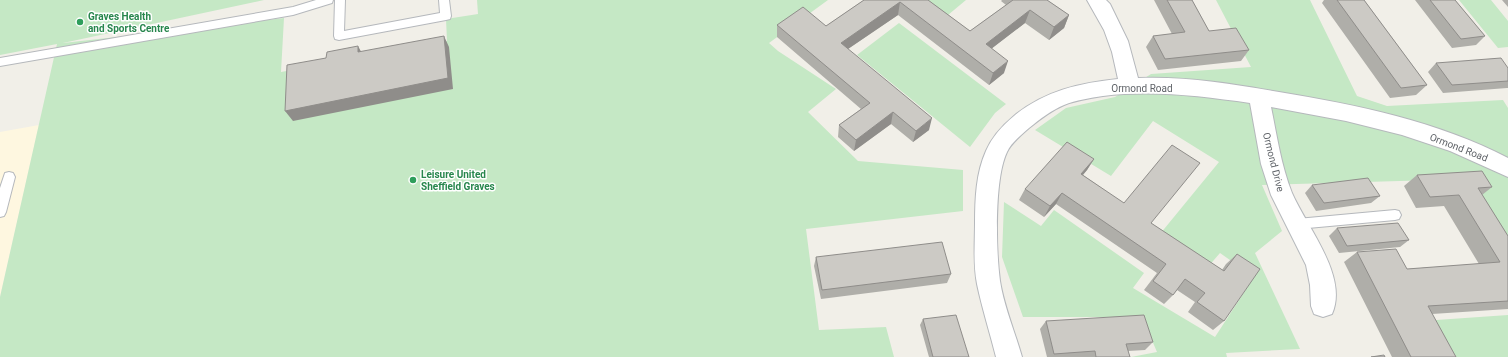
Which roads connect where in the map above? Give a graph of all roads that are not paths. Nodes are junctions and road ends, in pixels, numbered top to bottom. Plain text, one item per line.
1 (328, 0) edge
2 (340, 0) edge
3 (444, 0) edge
4 (1096, 0) edge
5 (0, 62) edge
6 (1128, 86) junction
7 (1259, 96) junction
8 (1508, 168) edge
9 (9, 177) dead end
10 (0, 212) edge
11 (1395, 215) dead end
12 (1297, 224) junction
13 (1324, 306) dead end
14 (1009, 357) edge

1 - 5 lane
2 - 3 lane
4 - 6 street
6 - 7 street, Ormond Road
6 - 14 street, Ormond Road
7 - 8 street, Ormond Road
7 - 12 street, Ormond Drive
9 - 10 lane
11 - 12 lane
12 - 13 street, Ormond Drive

